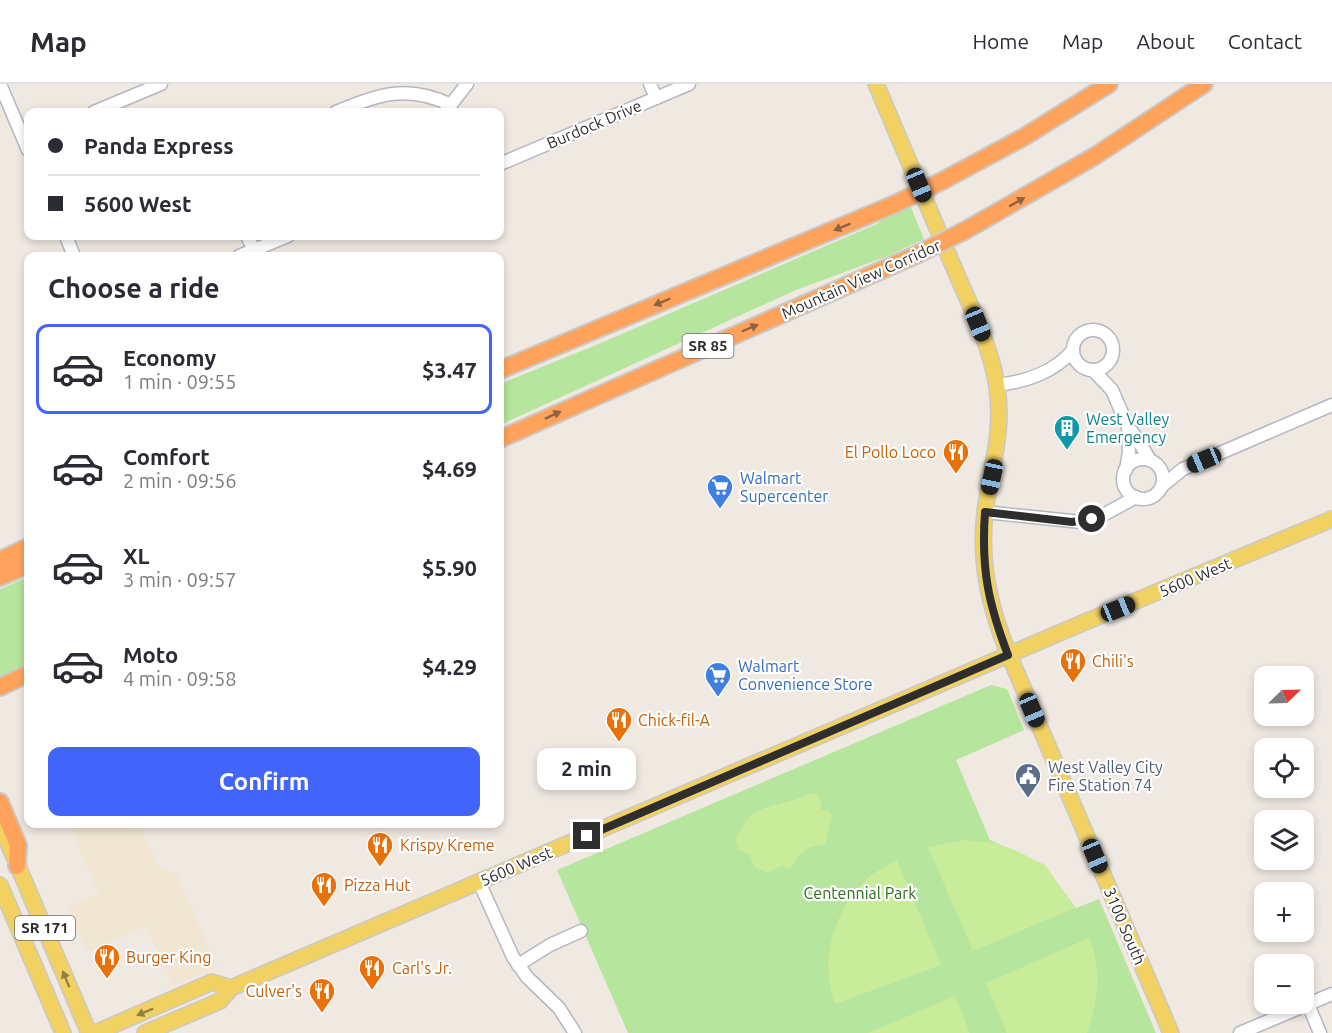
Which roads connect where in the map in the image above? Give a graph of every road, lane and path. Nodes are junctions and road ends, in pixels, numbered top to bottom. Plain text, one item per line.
1 (0, 84) edge
2 (161, 84) edge
3 (467, 84) edge
4 (650, 84) edge
5 (689, 84) edge
6 (876, 84) edge
7 (1096, 84) edge
8 (1110, 84) edge
9 (1204, 84) edge
10 (656, 98) junction
11 (104, 108) edge
12 (346, 108) edge
13 (447, 108) edge
14 (449, 108) edge
15 (24, 137) edge
16 (984, 159) junction
17 (504, 162) edge
18 (249, 240) edge
19 (278, 240) edge
20 (254, 250) junction
21 (249, 252) edge
22 (1073, 350) junction
23 (1109, 363) junction
24 (1079, 364) junction
25 (1055, 367) junction
26 (504, 368) edge
27 (1093, 370) junction
28 (997, 385) junction
29 (1112, 390) junction
30 (1332, 405) edge
31 (1128, 427) junction
32 (504, 437) edge
33 (1154, 462) junction
34 (1183, 469) junction
35 (1125, 471) junction
36 (1162, 486) junction
37 (1132, 494) junction
38 (985, 512) junction
39 (1332, 519) edge
40 (24, 549) edge
41 (24, 557) edge
42 (0, 560) edge
43 (24, 567) edge
44 (0, 568) edge
45 (0, 577) edge
46 (1008, 655) junction
47 (24, 676) edge
48 (24, 684) edge
49 (0, 687) edge
50 (0, 694) edge
51 (0, 802) edge
52 (0, 824) edge
53 (17, 866) junction
54 (479, 882) junction
55 (0, 885) edge
56 (581, 932) dead end
57 (518, 965) junction
58 (231, 988) junction
59 (1332, 994) edge
60 (1314, 1002) edge
61 (1285, 1014) edge
62 (1312, 1014) edge
63 (63, 1033) edge
64 (89, 1033) edge
65 (95, 1033) edge
66 (145, 1033) edge
67 (575, 1033) edge
68 (1171, 1033) edge
69 (1240, 1033) edge
70 (1320, 1033) edge

1 - 15 street
2 - 11 street
3 - 14 street
4 - 10 street
5 - 10 street, Burdock Drive
6 - 28 main road, 3100 South
7 - 16 highway
8 - 16 highway
32 -> 9 highway, Mountain View Corridor / SR 85, bridge
10 - 17 street, Burdock Drive
12 - 13 street
16 -> 26 highway, bridge
18 - 20 street
19 - 20 street
20 - 21 street
22 - 23 street
22 - 24 street
22 - 25 street
23 - 27 street
23 - 29 street
24 - 25 street
24 - 27 street
25 - 28 street
27 - 29 street
28 - 38 main road, 3100 South
29 - 31 street
30 - 34 street
31 - 33 street
31 - 35 street
33 - 34 street
33 - 35 street
33 - 36 street
34 - 36 street
35 - 37 street
36 - 37 street
37 - 38 street
38 - 46 main road, 3100 South
39 - 46 main road, 5600 West
40 - 42 highway
41 - 44 highway
43 - 45 highway
46 - 54 main road, 5600 West
46 - 68 main road, 3100 South
47 - 49 highway
48 - 50 highway
51 - 53 highway
52 - 53 main road, SR 171
64 -> 53 main road, SR 171
54 - 57 street
54 - 58 main road, 5600 West
55 - 63 main road, SR 171
56 - 57 street
57 - 67 street
58 -> 65 main road, 5600 West
58 - 66 main road, 5600 West
59 - 60 street
61 - 69 street
62 - 70 street

